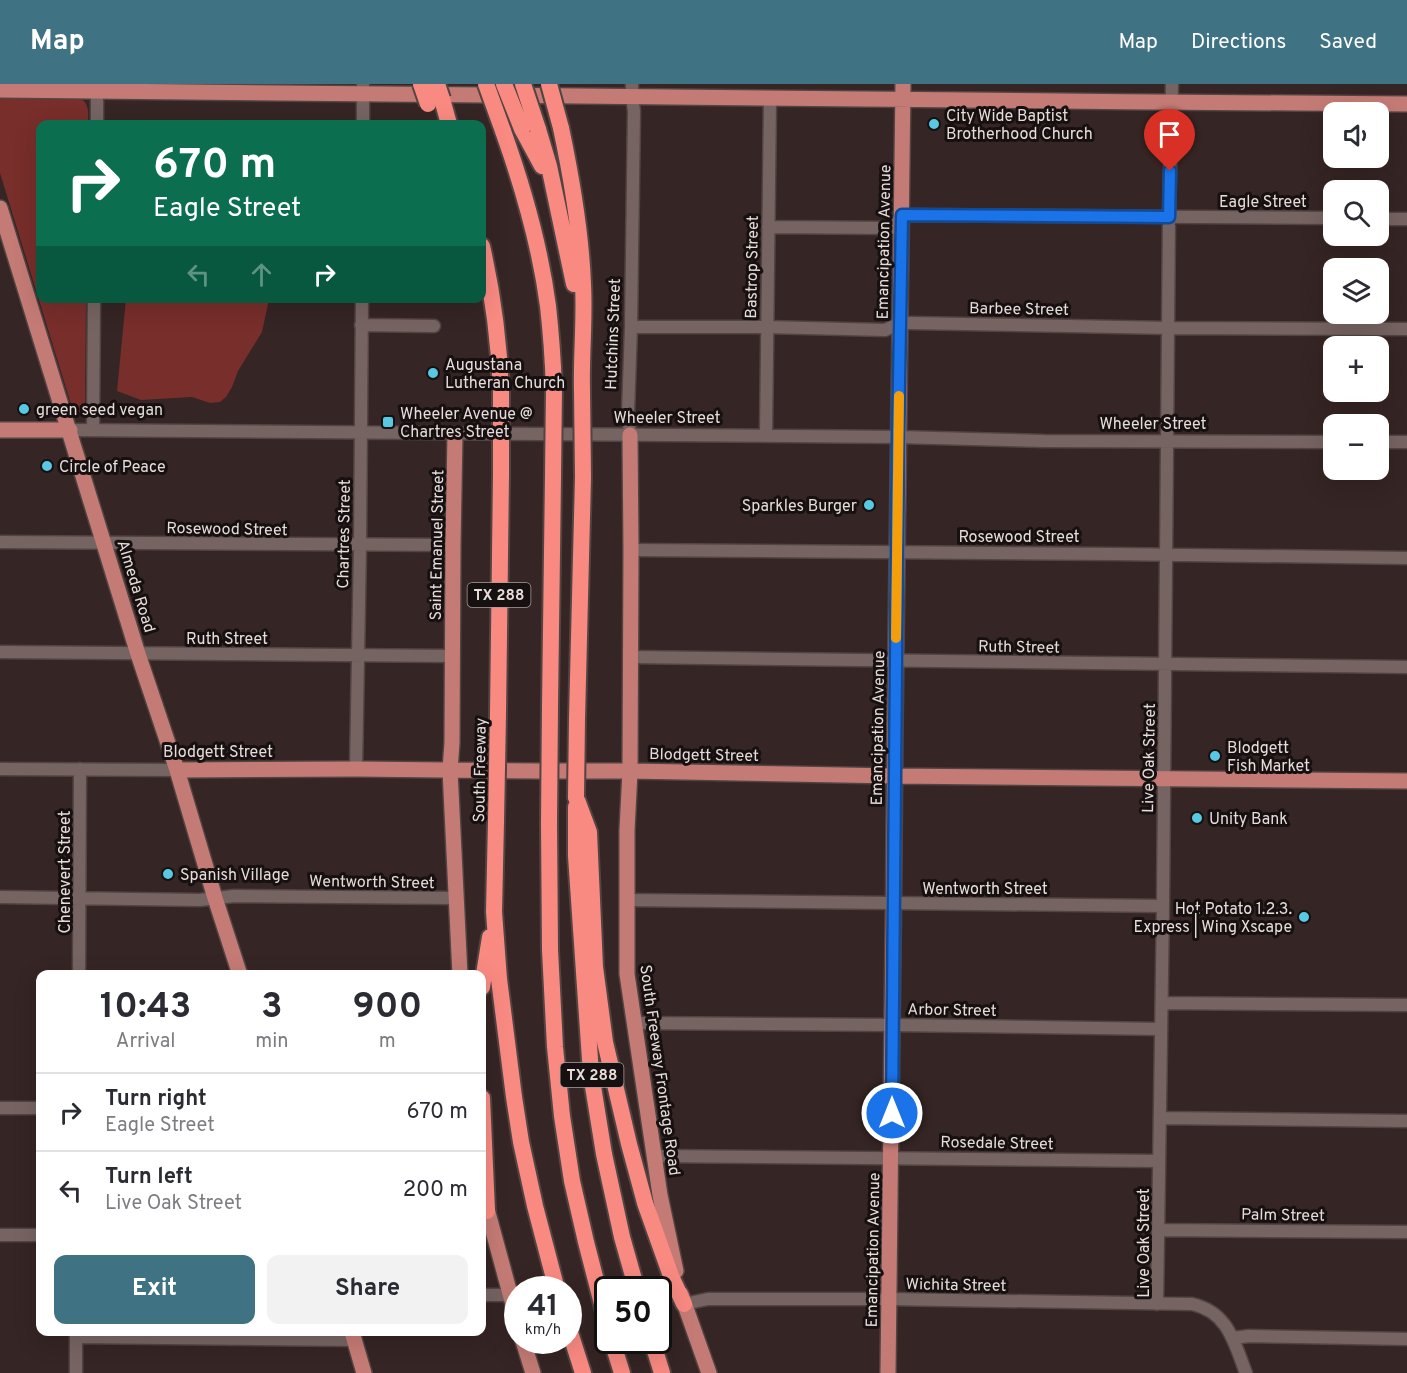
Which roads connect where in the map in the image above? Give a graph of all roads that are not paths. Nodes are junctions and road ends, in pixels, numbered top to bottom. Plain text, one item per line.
1 (421, 84) edge
2 (437, 84) edge
3 (486, 84) edge
4 (504, 84) edge
5 (523, 84) edge
6 (549, 84) edge
7 (1172, 84) edge
8 (97, 88) edge
9 (232, 88) edge
10 (363, 89) edge
11 (0, 90) edge
12 (632, 91) edge
13 (903, 91) edge
14 (770, 99) junction
15 (1172, 102) junction
16 (1407, 104) edge
17 (97, 120) edge
18 (363, 120) edge
19 (447, 120) edge
20 (448, 120) edge
21 (530, 129) junction
22 (0, 208) edge
23 (902, 215) junction
24 (1169, 217) junction
25 (1323, 218) edge
26 (1389, 219) edge
27 (1407, 219) edge
28 (768, 227) junction
29 (486, 265) edge
30 (94, 303) edge
31 (362, 303) edge
32 (901, 323) junction
33 (361, 325) junction
34 (434, 326) dead end
35 (632, 327) junction
36 (766, 327) junction
37 (1169, 328) junction
38 (1407, 329) edge
39 (581, 363) junction
40 (70, 429) junction
41 (0, 430) edge
42 (93, 430) junction
43 (360, 433) junction
44 (455, 434) junction
45 (630, 435) junction
46 (766, 436) junction
47 (898, 437) junction
48 (1168, 442) junction
49 (1323, 442) edge
50 (1389, 442) edge
51 (1407, 442) edge
52 (0, 542) edge
53 (104, 543) junction
54 (453, 545) junction
55 (360, 546) junction
56 (631, 550) junction
57 (897, 552) junction
58 (1166, 554) junction
59 (1407, 558) edge
60 (0, 652) edge
61 (138, 654) junction
62 (357, 655) junction
63 (453, 656) junction
64 (630, 657) junction
65 (896, 661) junction
66 (1166, 664) junction
67 (1407, 667) edge
68 (0, 769) edge
69 (81, 769) junction
70 (356, 769) junction
71 (177, 770) junction
72 (450, 770) junction
73 (630, 771) junction
74 (894, 776) junction
75 (1164, 779) junction
76 (1407, 781) edge
77 (582, 832) junction
78 (0, 897) edge
79 (80, 898) junction
80 (215, 898) junction
81 (456, 898) junction
82 (627, 900) junction
83 (894, 904) junction
84 (1163, 906) junction
85 (494, 912) junction
86 (79, 970) edge
87 (238, 970) edge
88 (460, 970) edge
89 (485, 970) edge
90 (1162, 1003) junction
91 (1407, 1005) edge
92 (635, 1023) junction
93 (892, 1025) junction
94 (1161, 1029) junction
95 (0, 1108) edge
96 (36, 1108) edge
97 (1160, 1118) junction
98 (1407, 1121) edge
99 (654, 1156) junction
100 (892, 1158) junction
101 (1160, 1161) junction
102 (486, 1188) edge
103 (486, 1206) edge
104 (487, 1211) junction
105 (1158, 1230) junction
106 (1407, 1232) edge
107 (0, 1235) edge
108 (36, 1235) edge
109 (504, 1276) edge
110 (553, 1276) edge
111 (595, 1276) edge
112 (633, 1276) edge
113 (486, 1295) edge
114 (504, 1295) edge
115 (889, 1299) junction
116 (684, 1304) junction
117 (1157, 1304) junction
118 (76, 1336) edge
119 (353, 1336) edge
120 (1233, 1338) junction
121 (1407, 1339) edge
122 (527, 1354) edge
123 (578, 1354) edge
124 (616, 1354) edge
125 (656, 1354) edge
126 (76, 1373) edge
127 (364, 1373) edge
128 (533, 1373) edge
129 (584, 1373) edge
130 (622, 1373) edge
131 (662, 1373) edge
132 (709, 1373) edge
133 (888, 1373) edge
134 (1246, 1373) edge

1 - 19 highway, bridge
2 - 20 highway, bridge
3 - 111 highway, bridge
4 - 21 highway, bridge
5 - 21 highway, bridge
6 - 39 highway, bridge
7 - 15 street, Live Oak Street
8 - 9 main road
8 - 11 main road
8 - 17 street
9 - 10 main road
10 - 12 main road
10 - 18 street
12 - 14 main road
12 - 35 street, Hutchins Street
13 - 14 main road
13 - 15 main road
13 - 23 main road, Emancipation Avenue
14 - 28 street, Bastrop Street
15 - 16 main road
15 - 24 street, Live Oak Street
21 - 39 highway
22 - 40 main road, Almeda Road
23 - 24 street, Eagle Street
23 - 28 street, Eagle Street
23 - 32 main road, Emancipation Avenue
24 - 25 street, Eagle Street
24 - 37 street, Live Oak Street
26 - 27 street
28 - 36 street, Bastrop Street
29 - 85 highway, South Freeway / TX 288, bridge
30 - 42 street
31 - 33 street, Chartres Street
32 - 36 street, Barbee Street
32 - 37 street, Barbee Street
32 - 47 main road, Emancipation Avenue
33 - 34 street
33 - 43 street, Chartres Street
35 - 36 street, Barbee Street
35 - 45 street, Hutchins Street
36 - 46 street, Bastrop Street
37 - 38 street, Barbee Street
37 - 48 street, Live Oak Street
39 - 77 highway, TX 288, bridge
40 - 41 main road, Wheeler Street
40 - 42 street, Wheeler Street
40 - 53 main road, Almeda Road
42 - 43 street, Wheeler Street
43 - 44 street, Wheeler Street
43 - 55 street, Chartres Street
44 - 45 street, Wheeler Street
44 - 54 main road, Saint Emanuel Street
45 - 46 street, Wheeler Street
45 - 56 main road, Hutchins Street
46 - 47 street, Wheeler Street
47 - 48 street, Wheeler Street
47 - 57 main road, Emancipation Avenue
48 - 49 street, Wheeler Street
48 - 58 street, Live Oak Street
50 - 51 street
52 - 53 street, Rosewood Street
53 - 55 street, Rosewood Street
53 - 61 main road, Almeda Road
54 - 55 street, Rosewood Street
54 - 63 main road, Saint Emanuel Street
55 - 62 street, Chartres Street
56 - 57 street, Rosewood Street
56 - 64 main road, Hutchins Street
57 - 58 street, Rosewood Street
57 - 65 main road, Emancipation Avenue
58 - 59 street, Rosewood Street
58 - 66 street, Live Oak Street
60 - 61 street, Ruth Street
61 - 62 street, Ruth Street
61 - 71 main road, Almeda Road
62 - 63 street, Ruth Street
62 - 70 street, Chartres Street
63 - 72 main road
64 - 65 street, Ruth Street
64 - 73 main road, South Freeway Frontage Road
65 - 66 street, Ruth Street
65 - 74 main road, Emancipation Avenue
66 - 67 street, Ruth Street
66 - 75 street, Live Oak Street
68 - 69 street, Blodgett Street
69 - 71 street, Blodgett Street
69 - 79 street, Chenevert Street
70 - 71 main road, Blodgett Street
70 - 72 main road, Blodgett Street
71 - 80 main road, Almeda Road
72 - 73 main road, Blodgett Street
72 - 81 main road
73 - 74 main road, Blodgett Street
73 - 82 main road, South Freeway Frontage Road
74 - 75 main road, Blodgett Street
74 - 83 main road, Emancipation Avenue
75 - 76 main road, Blodgett Street
75 - 84 street, Live Oak Street
77 - 112 highway, TX 288
77 - 116 highway
78 - 79 street, Wentworth Street
79 - 80 street, Wentworth Street
79 - 86 street, Chenevert Street
80 - 81 street, Wentworth Street
80 - 87 main road, Almeda Road
81 - 88 main road
82 - 83 street, Wentworth Street
82 - 92 main road, South Freeway Frontage Road
83 - 84 street, Wentworth Street
83 - 93 main road, Emancipation Avenue
84 - 90 street, Live Oak Street
85 - 89 highway
85 - 110 highway, South Freeway / TX 288
90 - 91 street
90 - 94 street, Live Oak Street
92 - 93 street, Arbor Street
92 - 99 main road, South Freeway Frontage Road
93 - 94 street, Arbor Street
93 - 100 main road, Emancipation Avenue
94 - 97 street, Live Oak Street
95 - 96 street
97 - 98 street
97 - 101 street, Live Oak Street
99 - 100 street, Rosedale Street
99 - 116 main road, South Freeway Frontage Road
100 - 101 street, Rosedale Street
100 - 115 main road, Emancipation Avenue
101 - 105 street, Live Oak Street
102 - 104 highway
103 - 104 main road
104 - 109 main road
105 - 106 street, Palm Street
105 - 117 street, Live Oak Street
107 - 108 street
113 - 114 street
115 - 116 street, Wichita Street
115 - 117 street, Wichita Street
115 - 133 main road, Emancipation Avenue
116 - 132 main road, South Freeway Frontage Road
117 - 120 street, Live Oak Street
118 - 126 street
119 - 127 main road
120 - 121 street
120 - 134 street, Live Oak Street
122 - 128 main road
123 - 129 highway
124 - 130 highway
125 - 131 highway

